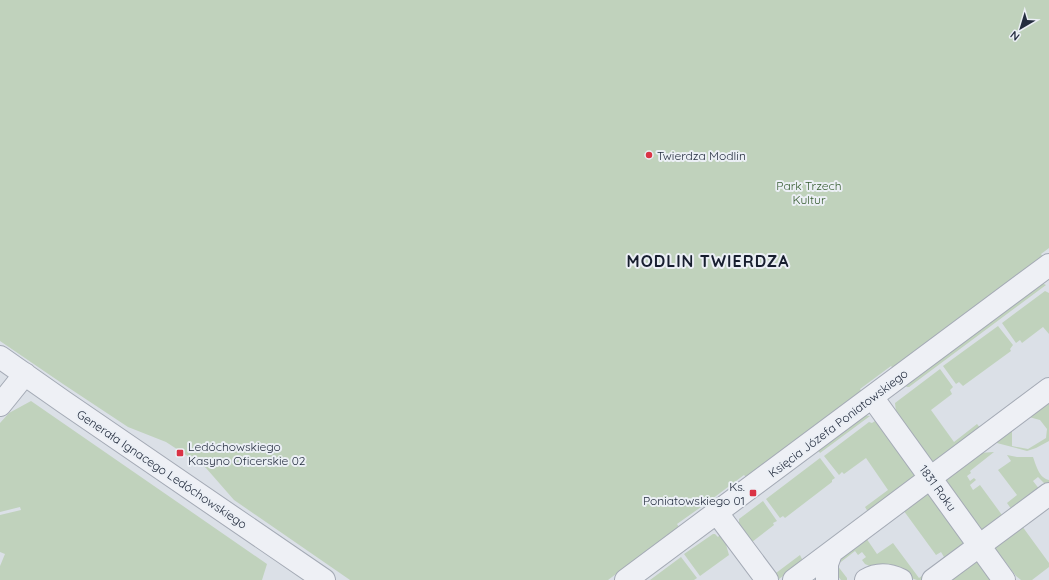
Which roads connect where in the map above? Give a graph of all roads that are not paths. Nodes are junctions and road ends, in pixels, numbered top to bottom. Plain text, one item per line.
1 (1049, 266) edge
2 (0, 357) edge
3 (25, 374) junction
4 (1049, 389) edge
5 (872, 397) junction
6 (0, 404) edge
7 (931, 478) junction
8 (1049, 494) edge
9 (717, 513) junction
10 (979, 546) junction
11 (831, 553) junction
12 (317, 578) edge
13 (800, 579) edge
14 (626, 580) edge
15 (767, 580) edge
16 (827, 580) edge
17 (866, 580) edge
18 (900, 580) edge
19 (933, 580) edge
20 (1004, 580) edge

1 - 5 street, Księcia Józefa Poniatowskiego
2 - 3 street, Generała Ignacego Ledóchowskiego
3 - 6 street
3 - 12 street, Generała Ignacego Ledóchowskiego
4 - 7 street
5 - 7 street, 1831 Roku
5 - 9 street, Księcia Józefa Poniatowskiego
7 - 10 street, 1831 Roku
7 - 11 street
8 - 10 street
9 - 14 street, Księcia Józefa Poniatowskiego
9 - 15 street
10 - 19 street
10 - 20 street, 1831 Roku
11 - 13 street
11 - 16 street
17 - 18 street

